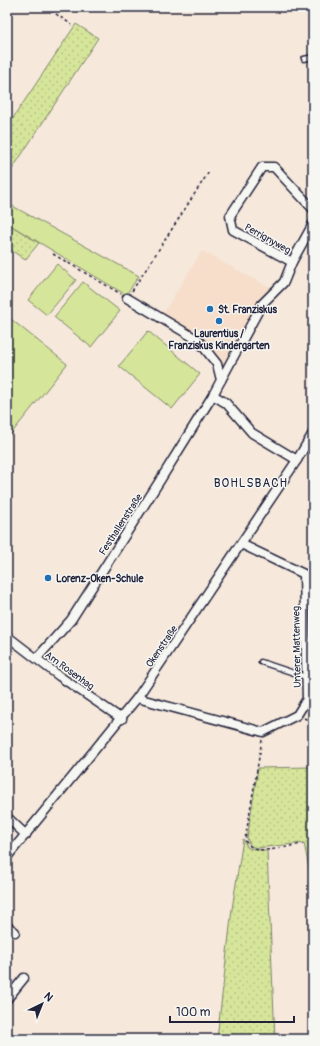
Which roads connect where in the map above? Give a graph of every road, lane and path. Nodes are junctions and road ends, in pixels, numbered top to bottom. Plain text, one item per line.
1 (46, 7) edge
2 (72, 25) dead end
3 (313, 57) edge
4 (304, 59) dead end
5 (210, 170) dead end
6 (313, 208) edge
7 (313, 224) edge
8 (53, 254) dead end
9 (292, 262) junction
10 (127, 298) junction
11 (262, 304) joint
12 (221, 380) junction
13 (213, 395) junction
14 (313, 432) edge
15 (298, 460) junction
16 (241, 544) junction
17 (8, 639) edge
18 (37, 658) junction
19 (261, 662) dead end
20 (306, 677) junction
21 (137, 698) junction
22 (122, 719) junction
23 (263, 732) junction
24 (7, 817) edge
25 (26, 835) junction
26 (303, 844) dead end
27 (7, 857) edge
28 (7, 926) edge
29 (15, 932) dead end
30 (24, 978) dead end
31 (7, 999) edge

1 - 2 path
3 - 4 lane
5 - 10 path
6 - 9 street, Perrignyweg
7 - 9 street, Perrignyweg
8 - 10 path
9 - 11 street, Perrignyweg
10 - 12 street
11 - 12 street, Festhallenstraße
12 - 13 street, Festhallenstraße
13 - 15 street
13 - 18 street, Festhallenstraße
14 - 15 street, Okenstraße
15 - 16 street, Okenstraße
16 - 20 street, Unterer Mattenweg
16 - 21 street, Okenstraße
17 - 18 street, Am Rosenhag
18 - 22 street, Am Rosenhag
19 - 20 lane
20 - 23 street, Unterer Mattenweg
21 - 22 street, Okenstraße
21 - 23 street
22 - 25 street, Okenstraße
23 - 26 path
24 - 25 street
25 - 27 street, Okenstraße
28 - 29 street
30 - 31 street

